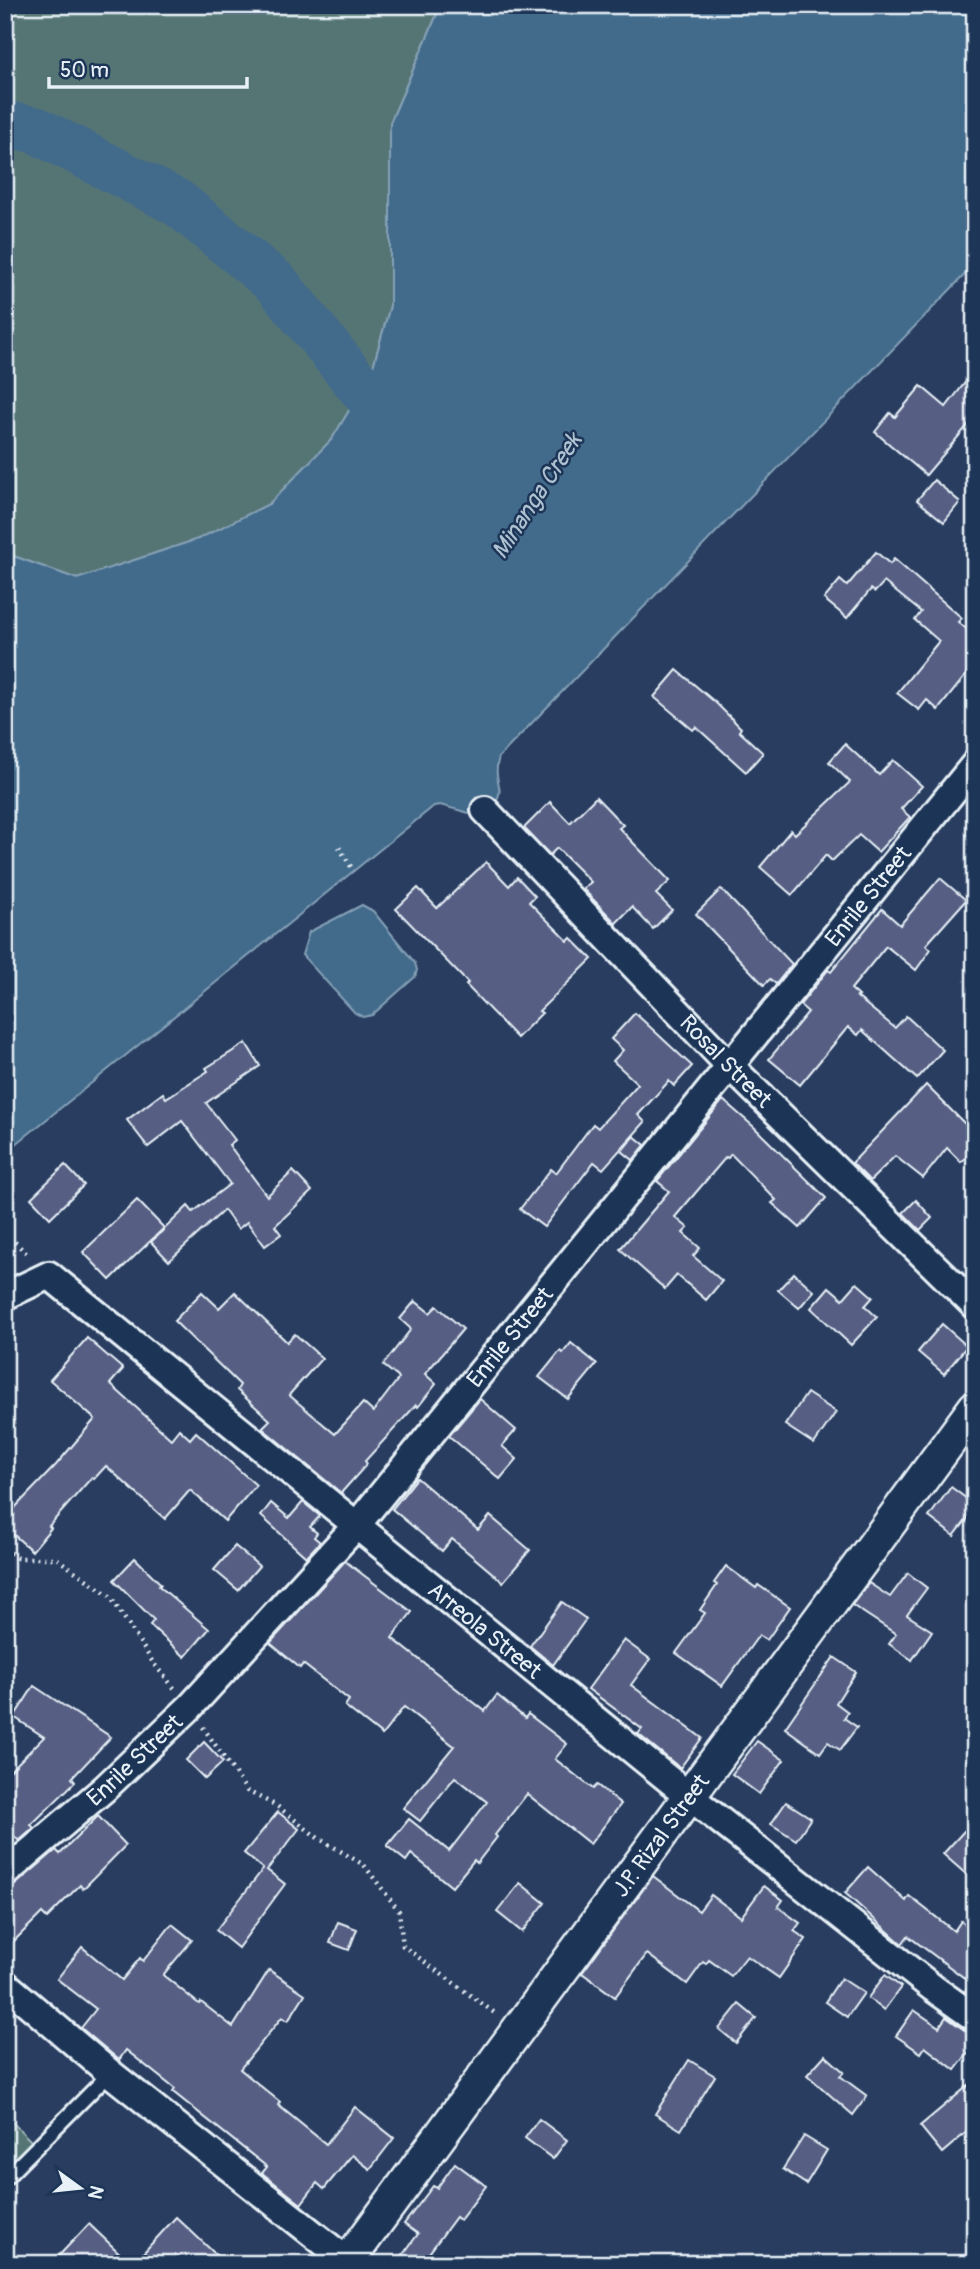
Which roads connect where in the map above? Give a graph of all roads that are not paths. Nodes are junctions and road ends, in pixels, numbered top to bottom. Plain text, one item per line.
1 (975, 764) edge
2 (485, 810) dead end
3 (729, 1065) junction
4 (5, 1296) edge
5 (975, 1306) edge
6 (975, 1407) edge
7 (356, 1526) junction
8 (689, 1796) junction
9 (5, 1873) edge
10 (5, 1984) edge
11 (975, 2018) edge
12 (110, 2073) junction
13 (5, 2179) edge
14 (348, 2263) edge

1 - 3 street, Enrile Street
2 - 3 street, Rosal Street
3 - 5 street, Rosal Street
3 - 7 street, Enrile Street
4 - 7 street, Arreola Street
6 - 8 street, J.P. Rizal Street
7 - 8 street, Arreola Street
7 - 9 street, Enrile Street
8 - 11 street, Arreola Street
8 - 14 street, J.P. Rizal Street
10 - 12 street
12 - 13 lane
12 - 14 street

